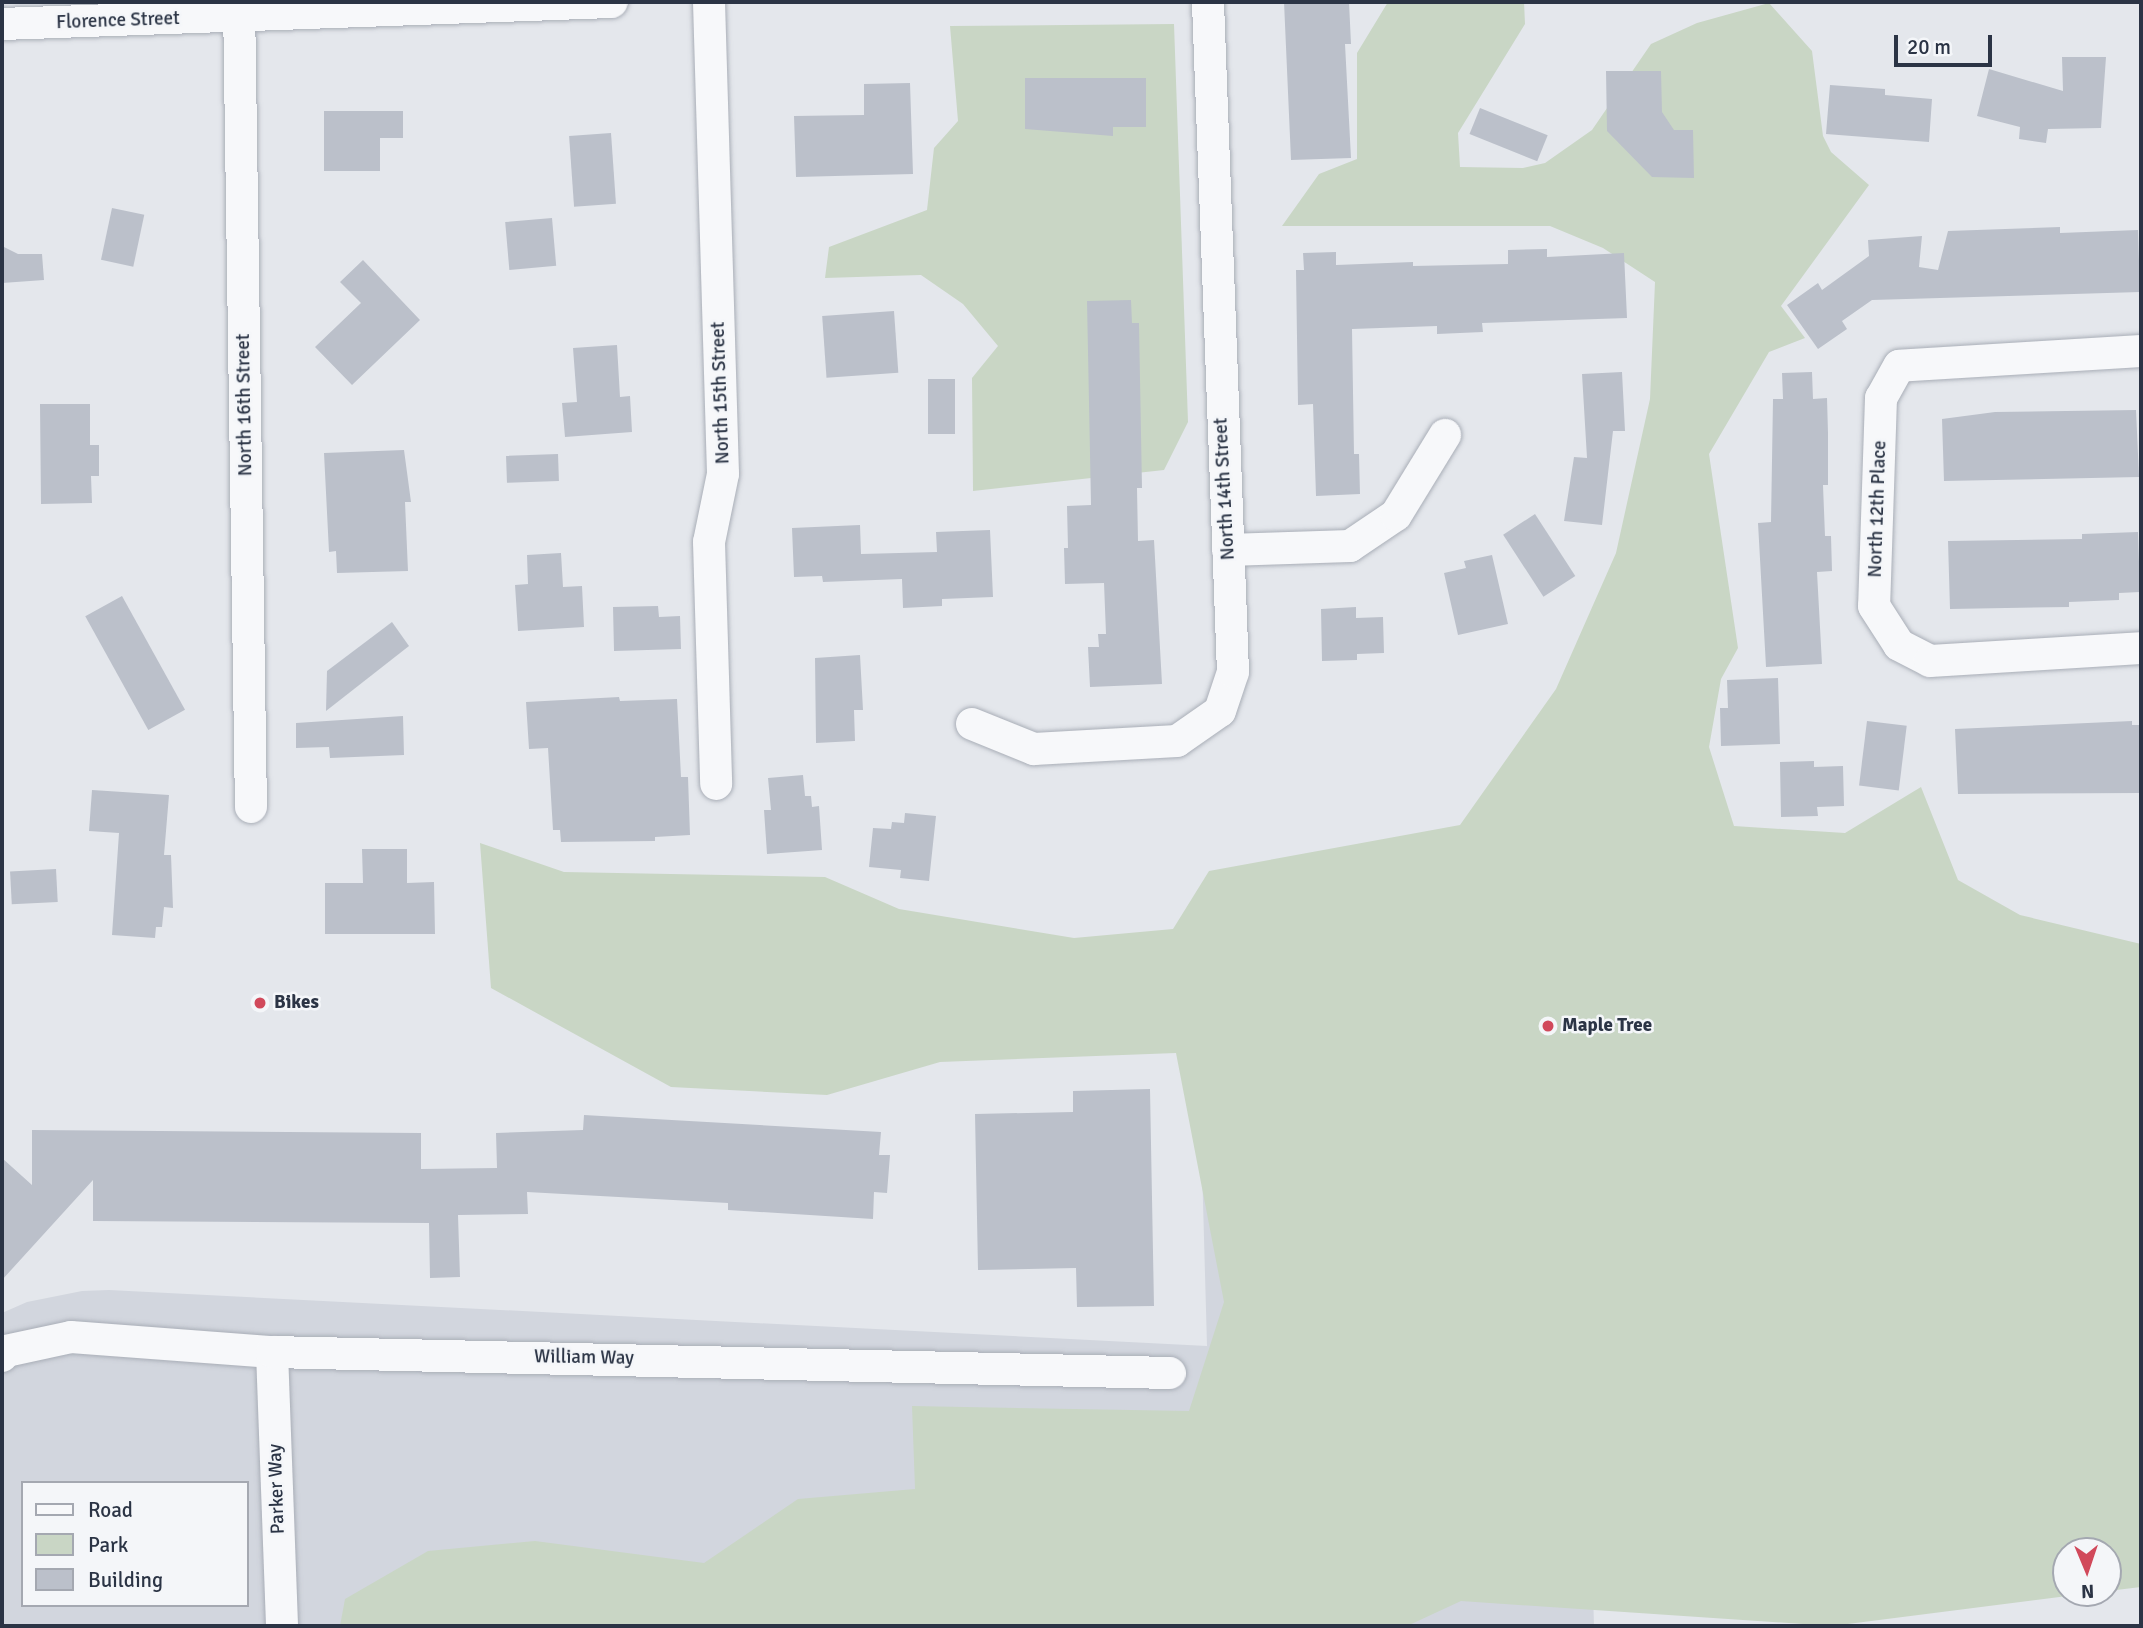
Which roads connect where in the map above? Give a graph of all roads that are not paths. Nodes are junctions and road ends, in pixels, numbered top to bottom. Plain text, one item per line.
1 (612, 2) edge
2 (709, 2) edge
3 (1208, 2) edge
4 (240, 10) edge
5 (2, 24) edge
6 (2141, 351) edge
7 (1445, 435) dead end
8 (1228, 550) junction
9 (2141, 648) edge
10 (972, 724) dead end
11 (716, 783) dead end
12 (251, 807) dead end
13 (272, 1352) junction
14 (2, 1356) edge
15 (1170, 1373) dead end
16 (282, 1626) edge

1 - 4 street, Florence Street
2 - 11 street, North 15th Street
3 - 8 street, North 14th Street
4 - 5 street, Florence Street
4 - 12 street, North 16th Street
6 - 9 street, North 12th Place
7 - 8 street
8 - 10 street, North 14th Street
13 - 14 street, William Way
13 - 15 street, William Way
13 - 16 street, Parker Way

